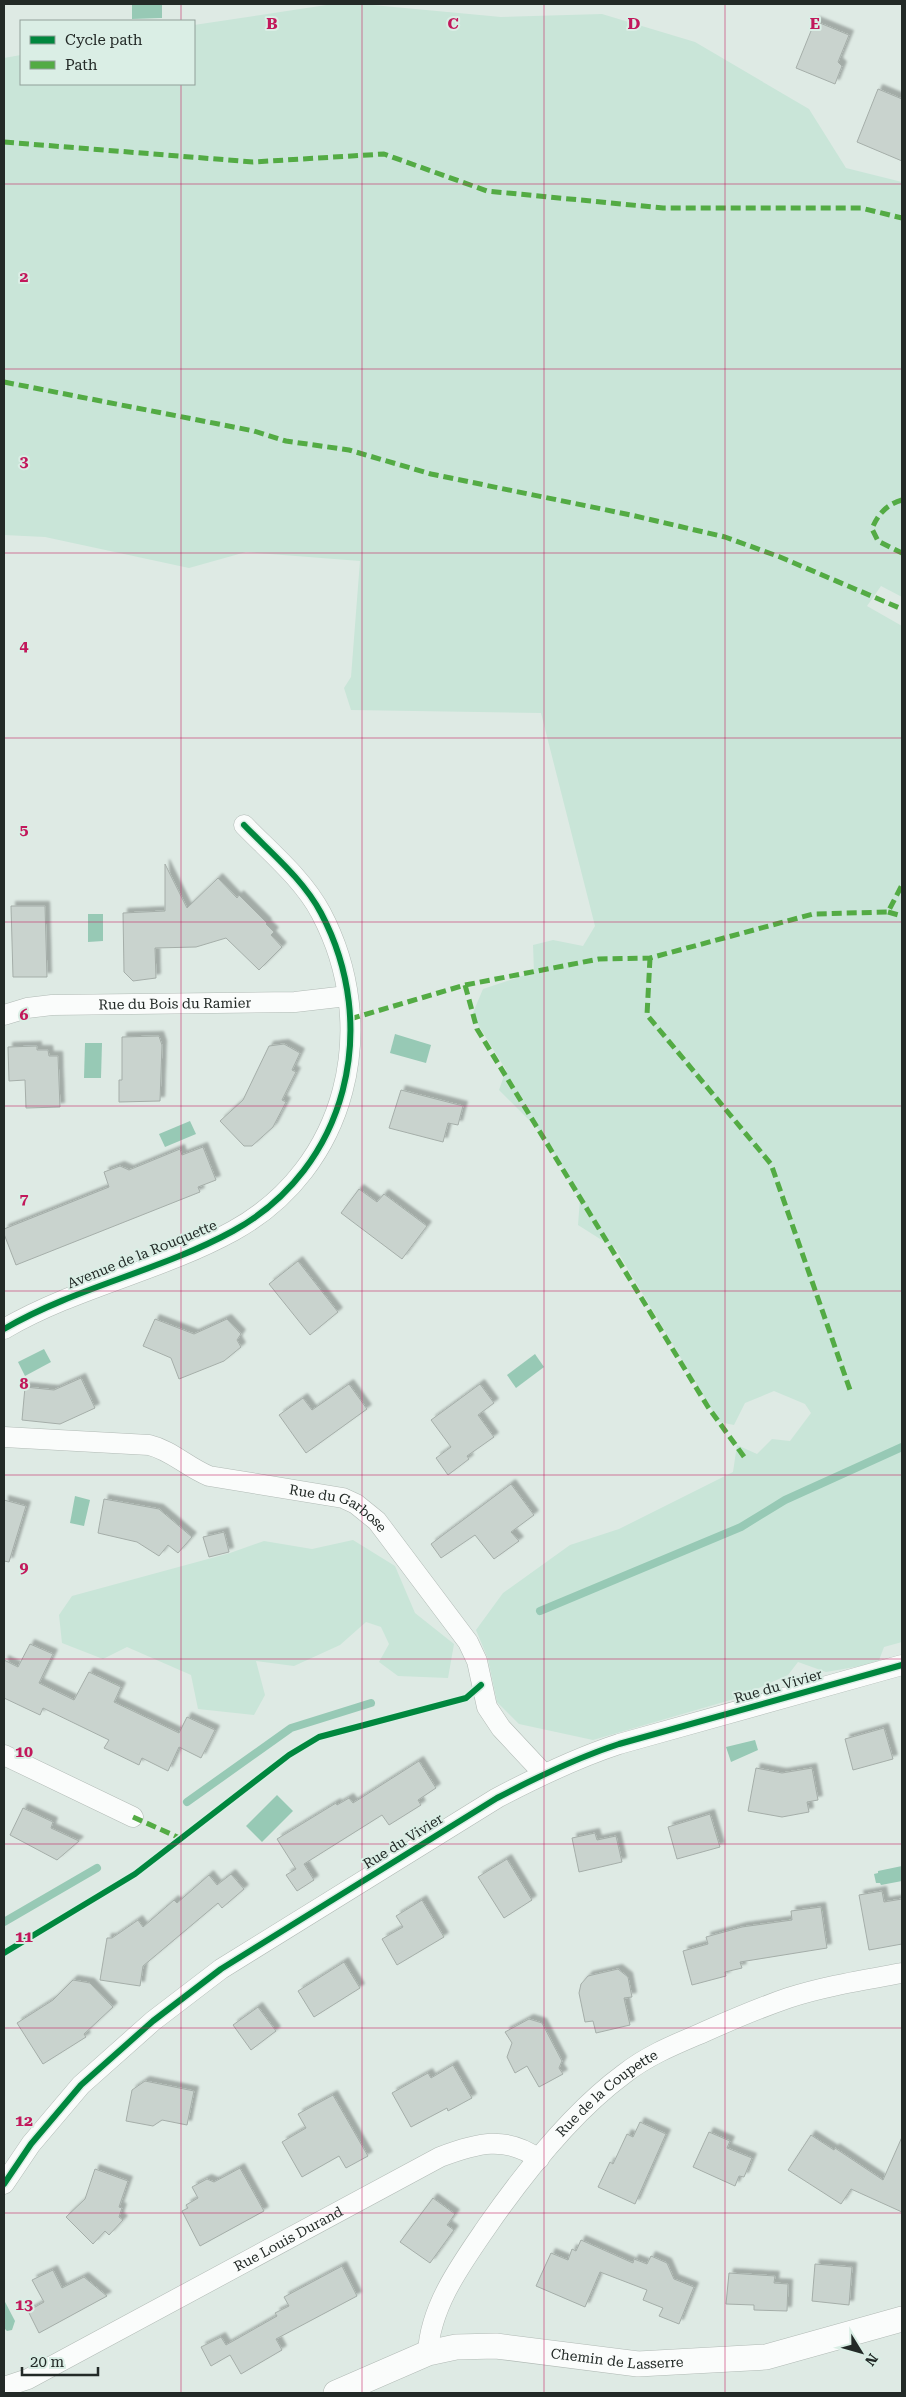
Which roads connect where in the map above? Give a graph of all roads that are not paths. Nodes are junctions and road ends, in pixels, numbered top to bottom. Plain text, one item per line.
1 (244, 825) dead end
2 (347, 996) junction
3 (4, 1015) edge
4 (4, 1329) edge
5 (4, 1437) edge
6 (902, 1665) edge
7 (4, 1755) edge
8 (543, 1773) junction
9 (133, 1817) dead end
10 (902, 1973) edge
11 (539, 2159) junction
12 (4, 2184) edge
13 (902, 2319) edge
14 (428, 2353) junction
15 (4, 2387) edge
16 (336, 2393) edge

1 - 2 street, Avenue de la Rouquette
2 - 3 street, Rue du Bois du Ramier
2 - 4 street, Avenue de la Rouquette
5 - 8 street, Rue du Garbose
6 - 8 street, Rue du Vivier
7 - 9 street
8 - 12 street, Rue du Vivier
10 - 11 street, Rue de la Coupette
11 - 14 street, Rue de la Coupette
11 - 15 street, Rue Louis Durand
13 - 14 street, Chemin de Lasserre
14 - 16 street, Chemin de Lasserre

